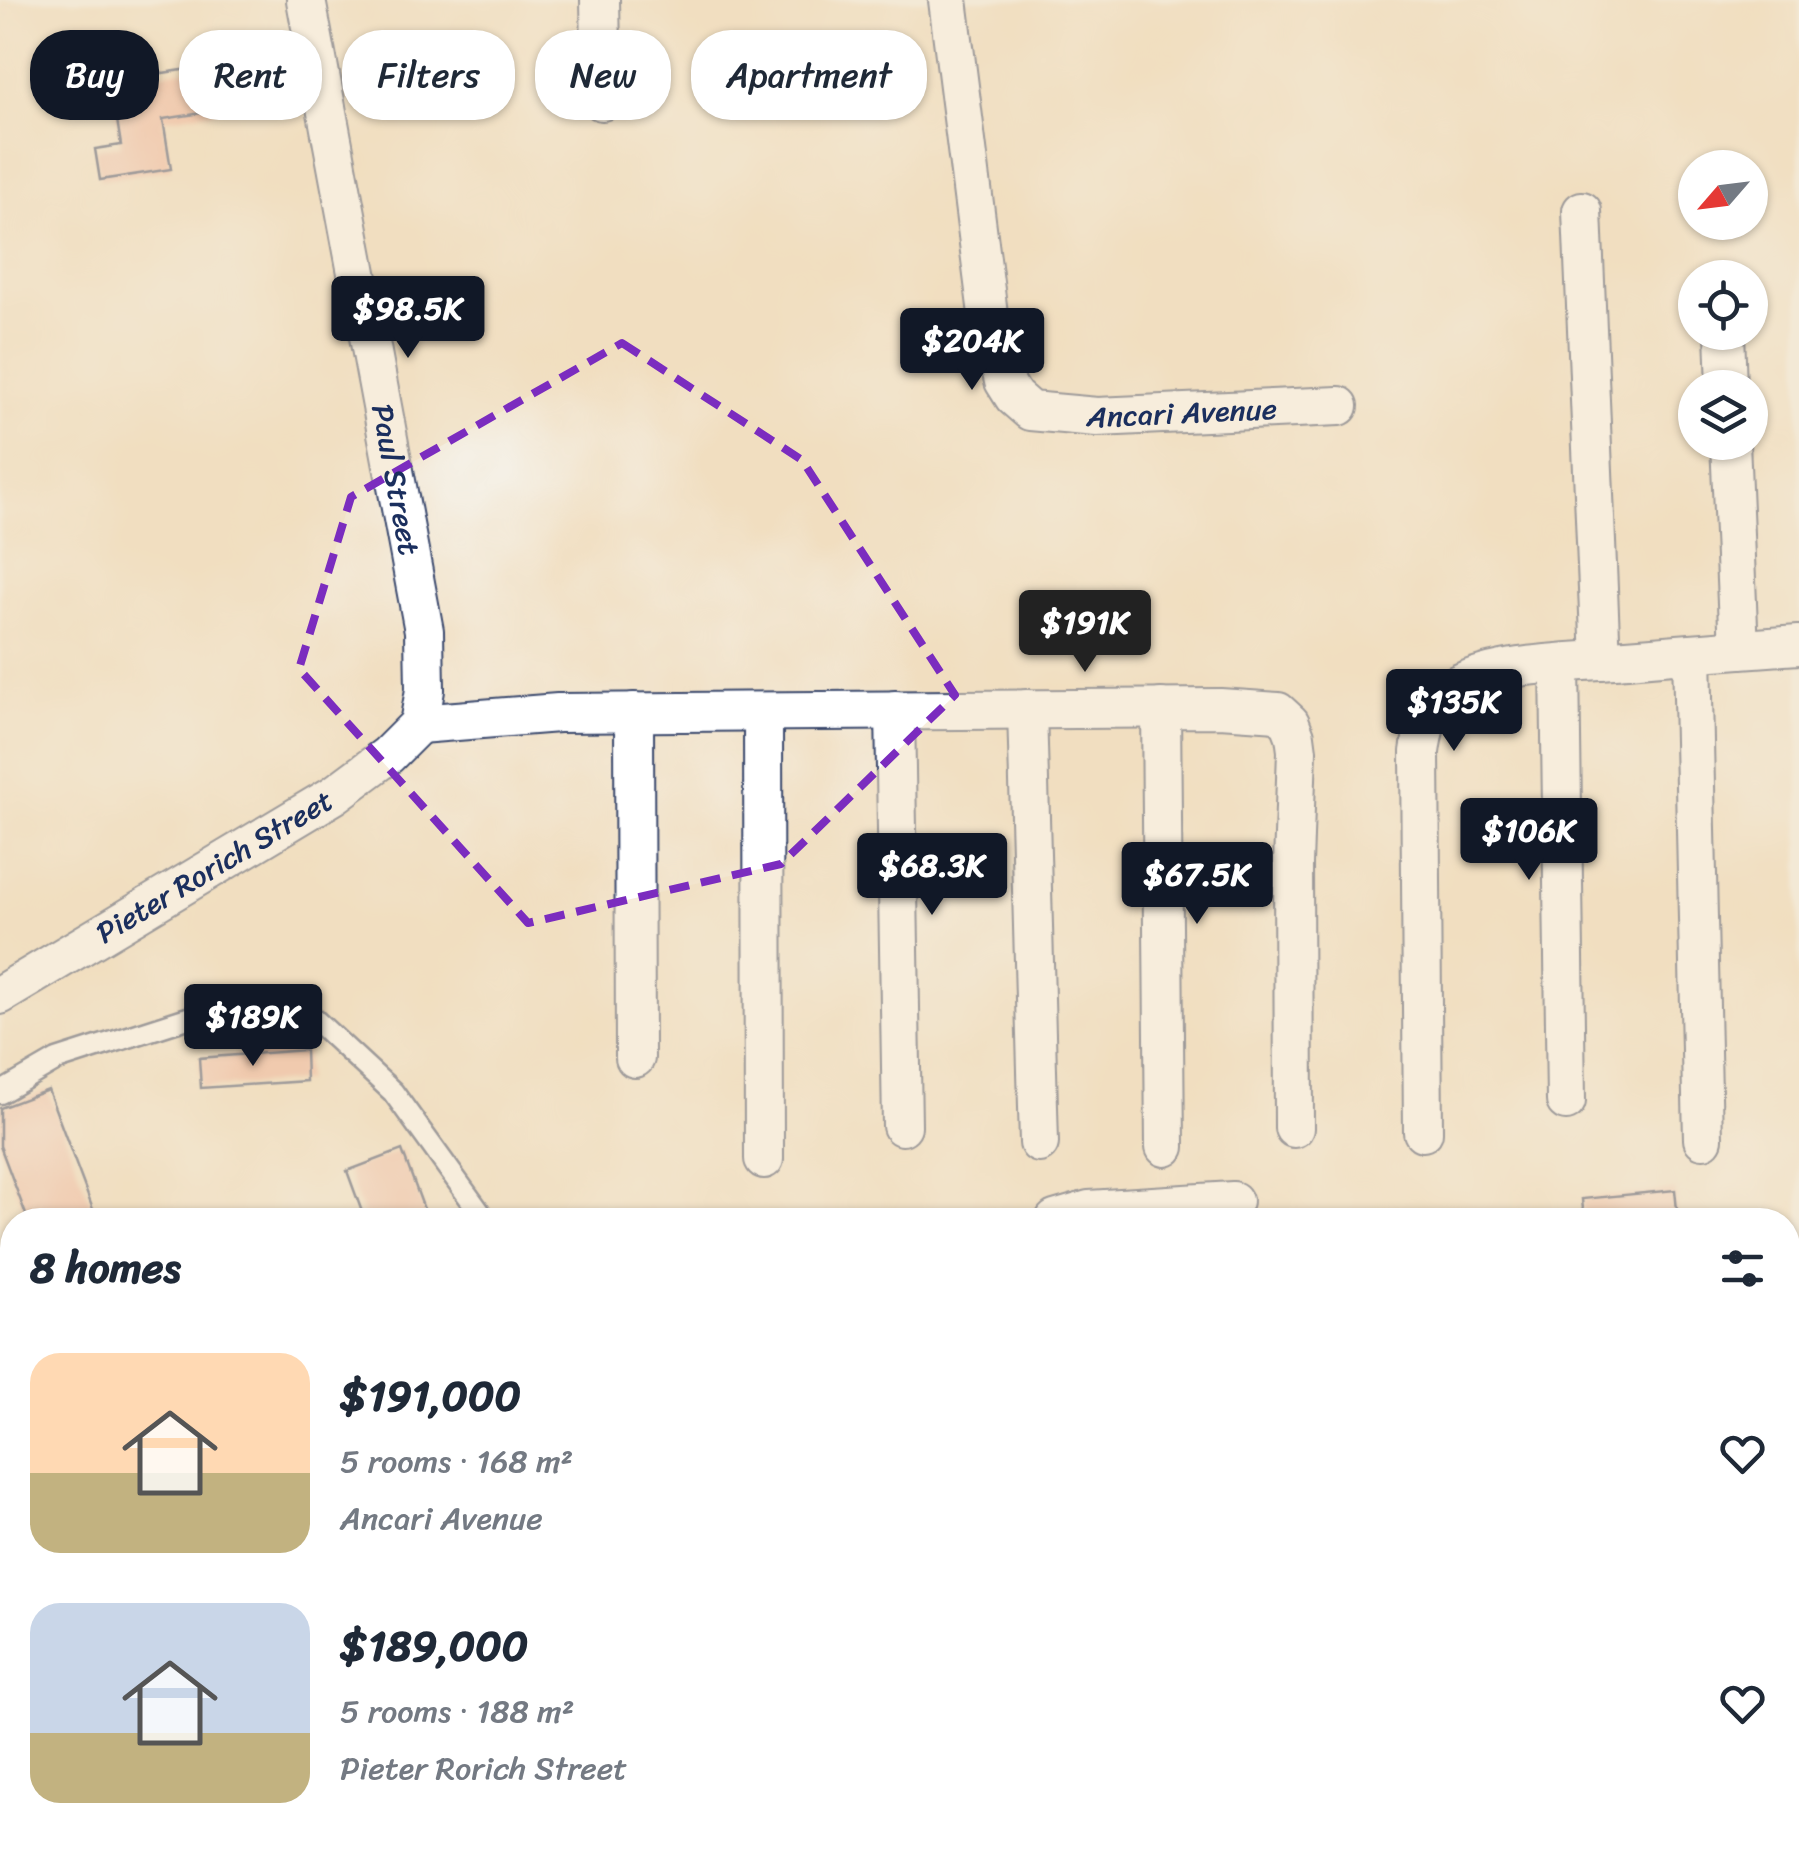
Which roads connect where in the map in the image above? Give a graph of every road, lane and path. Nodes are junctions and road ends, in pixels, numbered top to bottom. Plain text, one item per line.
1 (306, 0) edge
2 (600, 0) edge
3 (948, 0) edge
4 (601, 30) edge
5 (1582, 211) dead end
6 (1339, 406) dead end
7 (1731, 460) edge
8 (1799, 644) edge
9 (1739, 649) junction
10 (1692, 653) junction
11 (1601, 660) junction
12 (1560, 663) junction
13 (1161, 708) junction
14 (1027, 709) junction
15 (895, 710) junction
16 (634, 712) junction
17 (763, 712) junction
18 (419, 724) junction
19 (0, 995) edge
20 (635, 1058) dead end
21 (0, 1093) edge
22 (1566, 1101) dead end
23 (902, 1126) dead end
24 (1294, 1128) dead end
25 (1424, 1132) dead end
26 (1703, 1139) dead end
27 (1039, 1143) dead end
28 (1165, 1147) dead end
29 (764, 1159) dead end
30 (1233, 1201) dead end
31 (477, 1208) edge
32 (1121, 1208) edge

1 - 18 street, Paul Street
2 - 4 street
3 - 6 street, Ancari Avenue
5 - 11 street
7 - 9 street
8 - 9 street
9 - 10 street
10 - 11 street
10 - 26 street
11 - 12 street
12 - 22 street
12 - 25 street
13 - 14 street
13 - 24 street
13 - 28 street
14 - 15 street
14 - 27 street
15 - 17 street
15 - 23 street
16 - 17 street
16 - 18 street
16 - 20 street
17 - 29 street
18 - 19 street, Pieter Rorich Street
21 - 31 lane
30 - 32 street

